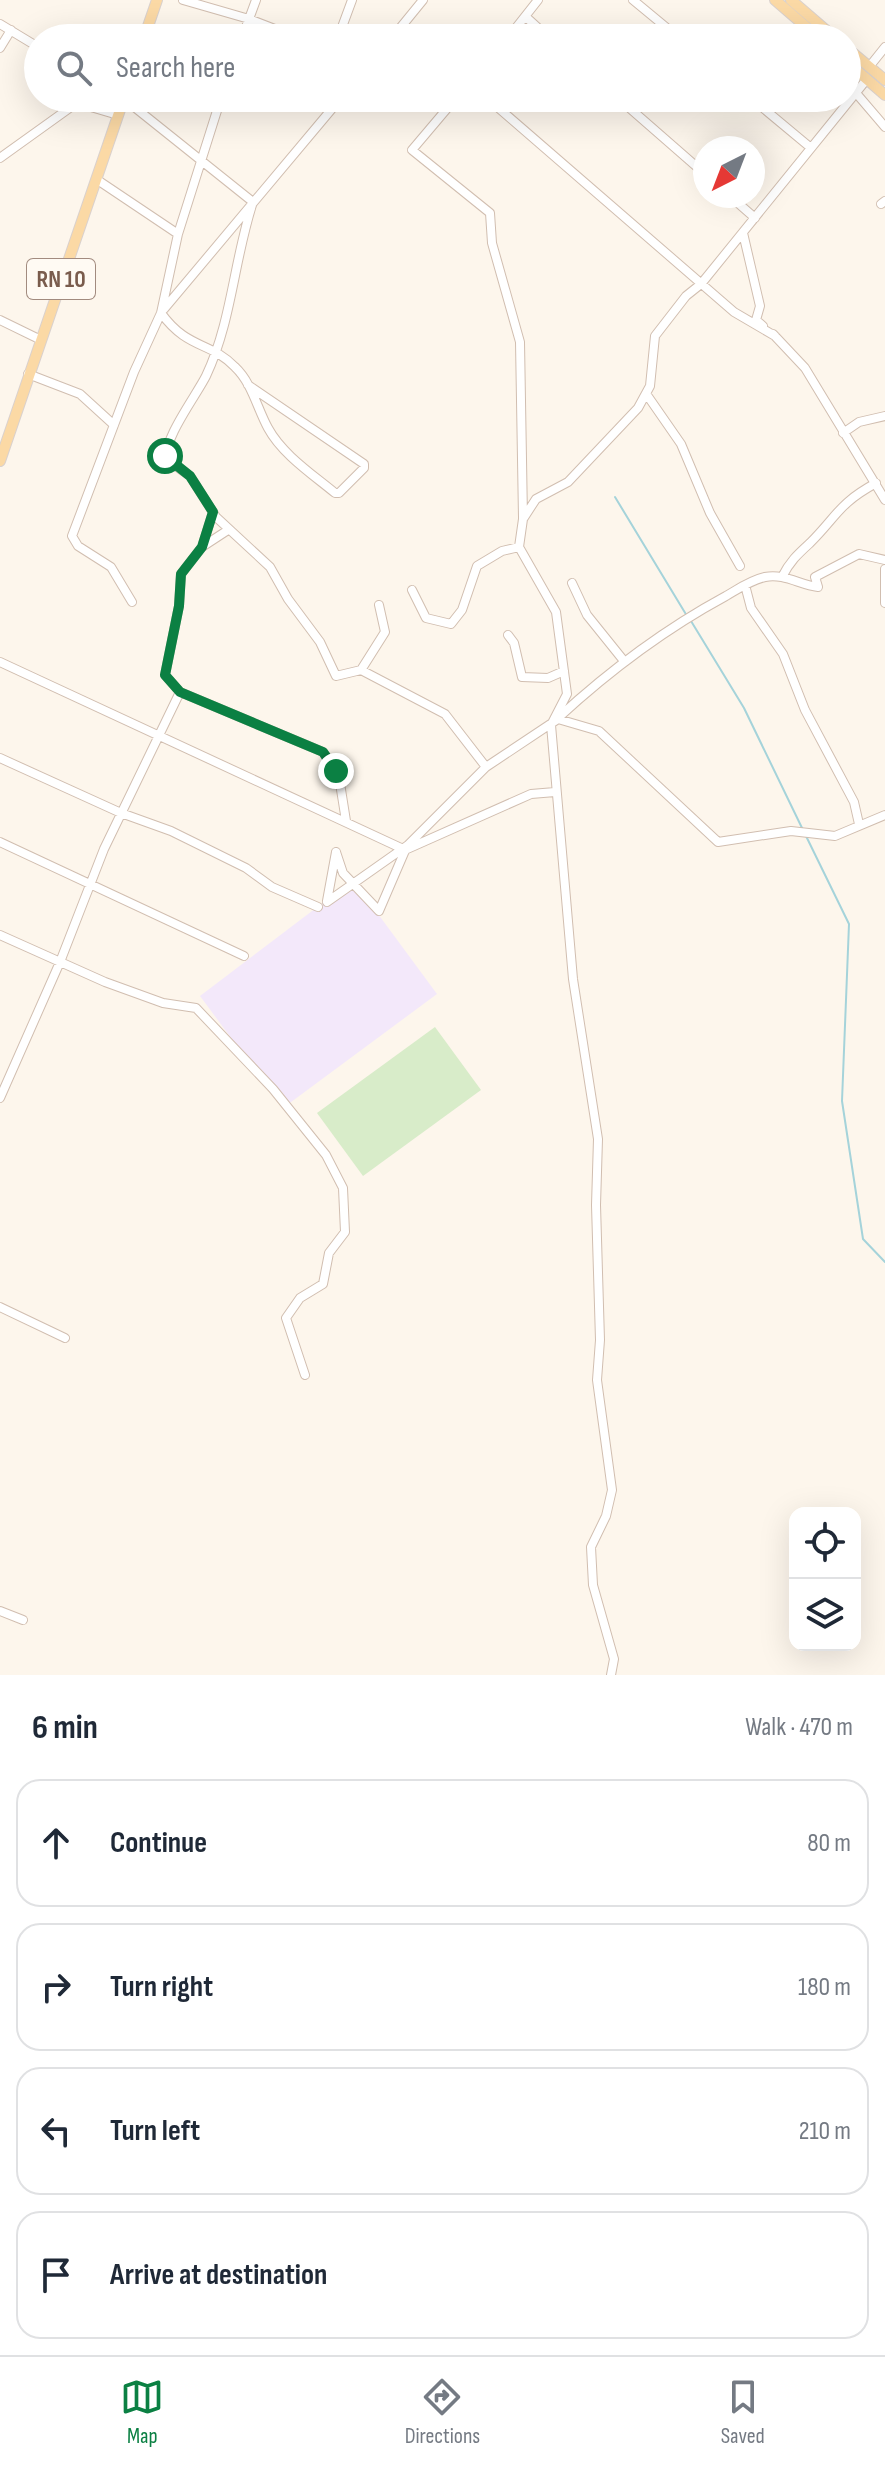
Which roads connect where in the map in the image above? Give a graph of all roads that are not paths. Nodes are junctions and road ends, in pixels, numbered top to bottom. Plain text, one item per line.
1 (157, 0) edge
2 (183, 0) edge
3 (256, 0) edge
4 (352, 0) edge
5 (423, 0) edge
6 (538, 0) edge
7 (633, 0) edge
8 (775, 0) edge
9 (791, 0) edge
10 (526, 17) junction
11 (249, 19) junction
12 (0, 24) edge
13 (149, 24) edge
14 (247, 24) edge
15 (262, 24) edge
16 (343, 24) edge
17 (403, 24) edge
18 (520, 24) edge
19 (534, 24) edge
20 (662, 24) edge
21 (803, 24) edge
22 (819, 24) edge
23 (11, 30) junction
24 (24, 38) edge
25 (885, 47) edge
26 (0, 48) edge
27 (861, 60) edge
28 (869, 67) junction
29 (861, 74) edge
30 (867, 79) junction
31 (885, 80) edge
32 (861, 87) edge
33 (885, 95) edge
34 (861, 99) edge
35 (64, 112) edge
36 (108, 112) edge
37 (119, 112) edge
38 (141, 112) edge
39 (216, 112) edge
40 (329, 112) edge
41 (443, 112) edge
42 (503, 112) edge
43 (634, 112) edge
44 (768, 112) edge
45 (840, 112) edge
46 (118, 115) junction
47 (885, 127) edge
48 (811, 148) junction
49 (0, 158) edge
50 (199, 158) junction
51 (693, 164) edge
52 (96, 179) junction
53 (253, 202) junction
54 (744, 208) edge
55 (755, 218) junction
56 (743, 233) junction
57 (178, 234) junction
58 (701, 284) junction
59 (161, 313) junction
60 (0, 320) edge
61 (775, 336) junction
62 (41, 340) junction
63 (216, 353) junction
64 (28, 374) junction
65 (248, 385) junction
66 (647, 395) junction
67 (885, 416) edge
68 (114, 425) junction
69 (843, 433) junction
70 (0, 461) edge
71 (876, 483) junction
72 (885, 500) edge
73 (213, 512) junction
74 (523, 519) junction
75 (228, 530) junction
76 (202, 547) junction
77 (519, 547) junction
78 (885, 560) edge
79 (740, 566) dead end
80 (885, 569) edge
81 (782, 577) junction
82 (572, 583) dead end
83 (745, 585) junction
84 (412, 590) dead end
85 (132, 602) dead end
86 (885, 603) edge
87 (379, 605) dead end
88 (508, 635) dead end
89 (624, 661) junction
90 (0, 662) edge
91 (361, 670) junction
92 (564, 671) junction
93 (180, 692) junction
94 (554, 722) junction
95 (161, 735) junction
96 (0, 758) edge
97 (486, 767) junction
98 (555, 792) junction
99 (121, 813) junction
100 (885, 815) edge
101 (346, 821) junction
102 (859, 824) junction
103 (0, 842) edge
104 (405, 848) junction
105 (89, 884) junction
106 (352, 884) junction
107 (318, 907) dead end
108 (0, 935) edge
109 (244, 956) dead end
110 (60, 962) junction
111 (0, 1098) edge
112 (0, 1307) edge
113 (65, 1338) dead end
114 (305, 1375) dead end
115 (0, 1611) edge
116 (23, 1620) dead end
117 (611, 1675) edge

1 - 13 main road
2 - 11 street
3 - 11 street
4 - 16 street
5 - 17 street
6 - 10 street
7 - 20 street
8 - 21 main road
9 - 22 main road
10 - 18 street
10 - 19 street
11 - 14 street
11 - 15 street
12 - 23 street
23 - 24 street
23 - 26 street
25 - 28 street
27 - 28 main road
28 - 31 main road
29 - 30 main road
30 - 32 street
30 - 33 main road
34 - 47 street
35 - 49 street
36 - 46 street
37 - 46 main road, RN 10
38 - 50 street
39 - 50 street
40 - 53 street
41 - 74 street
42 - 58 street
43 - 51 street
44 - 48 street
45 - 48 street
46 - 52 main road, RN 10
48 - 55 street
50 - 53 street
50 - 57 street
52 - 57 street
52 - 62 main road, RN 10
53 - 59 street
53 - 63 street
54 - 55 street
55 - 56 street
56 - 58 street
56 - 61 street
57 - 59 street
58 - 61 street
58 - 66 street
59 - 63 street
59 - 68 street
60 - 62 street
61 - 69 street
62 - 64 main road, RN 10
63 - 65 street
63 - 73 street
64 - 68 street
64 - 70 main road, RN 10
65 - 65 street
66 - 74 street
66 - 79 street
67 - 69 street
68 - 85 street
69 - 71 street
71 - 72 street
71 - 81 street
73 - 75 street
73 - 76 street
74 - 77 street
75 - 76 street
75 - 91 street
76 - 93 street
77 - 84 street
77 - 92 street
78 - 81 street
80 - 86 street
81 - 83 street
82 - 89 street
83 - 89 street
83 - 102 street
87 - 91 street
88 - 92 street
89 - 94 street
90 - 95 street
91 - 97 street
92 - 94 street
93 - 95 street
93 - 101 street
94 - 97 street
94 - 98 street
94 - 102 street
95 - 99 street
95 - 101 street
96 - 99 street
97 - 104 street
98 - 104 street
98 - 117 street
99 - 105 street
99 - 107 street
100 - 102 street
101 - 104 street
103 - 105 street
104 - 106 street
104 - 106 street
105 - 109 street
105 - 110 street
106 - 106 street
108 - 110 street
110 - 111 street
110 - 114 street
112 - 113 street
115 - 116 street

